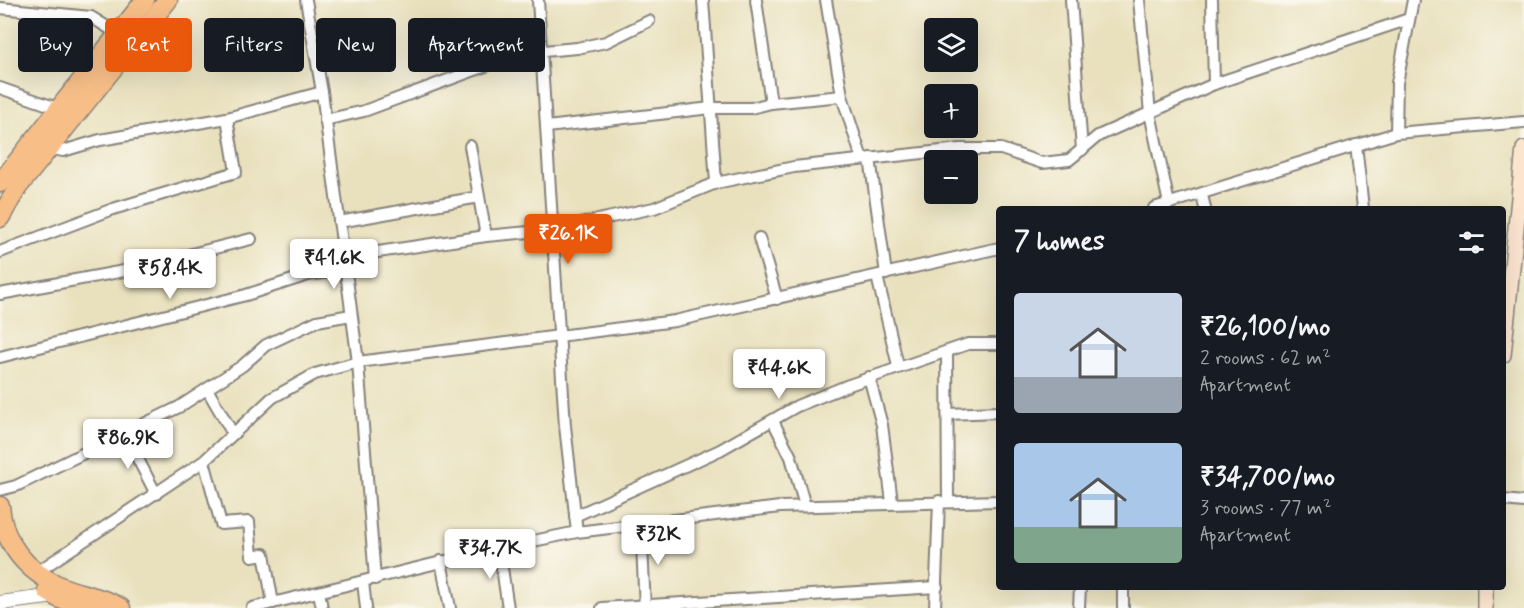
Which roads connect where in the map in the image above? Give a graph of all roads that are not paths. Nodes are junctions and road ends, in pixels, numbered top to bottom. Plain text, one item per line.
1 (145, 0) edge
2 (168, 0) edge
3 (306, 0) edge
4 (538, 0) edge
5 (703, 0) edge
6 (756, 0) edge
7 (826, 0) edge
8 (1071, 0) edge
9 (1139, 0) edge
10 (1212, 0) edge
11 (1413, 0) edge
12 (15, 4) edge
13 (0, 8) edge
14 (130, 18) edge
15 (539, 18) edge
16 (1408, 19) junction
17 (649, 21) dead end
18 (105, 26) edge
19 (105, 48) edge
20 (545, 51) edge
21 (470, 72) edge
22 (543, 72) edge
23 (1214, 84) junction
24 (0, 88) edge
25 (322, 92) junction
26 (842, 96) junction
27 (771, 103) junction
28 (57, 108) junction
29 (711, 108) junction
30 (1149, 113) junction
31 (227, 118) junction
32 (325, 120) junction
33 (1524, 122) edge
34 (547, 127) junction
35 (1396, 133) junction
36 (1356, 145) junction
37 (470, 146) dead end
38 (50, 148) junction
39 (1524, 149) edge
40 (1082, 150) junction
41 (866, 159) junction
42 (0, 183) edge
43 (716, 183) junction
44 (1202, 195) junction
45 (479, 197) junction
46 (1169, 204) junction
47 (1162, 206) edge
48 (1205, 206) edge
49 (1363, 206) edge
50 (0, 218) edge
51 (339, 222) junction
52 (551, 230) junction
53 (486, 236) junction
54 (759, 238) dead end
55 (251, 239) dead end
56 (996, 249) edge
57 (0, 252) edge
58 (344, 257) junction
59 (345, 270) junction
60 (882, 275) junction
61 (0, 294) edge
62 (777, 299) junction
63 (351, 315) junction
64 (1506, 326) edge
65 (560, 335) junction
66 (996, 344) edge
67 (947, 353) junction
68 (0, 357) edge
69 (358, 362) junction
70 (898, 366) junction
71 (869, 377) junction
72 (207, 389) junction
73 (996, 412) edge
74 (948, 414) junction
75 (773, 421) junction
76 (125, 434) junction
77 (233, 434) junction
78 (204, 461) junction
79 (0, 490) edge
80 (156, 494) junction
81 (1506, 500) edge
82 (944, 501) junction
83 (996, 501) edge
84 (892, 502) junction
85 (1524, 502) edge
86 (0, 506) edge
87 (805, 506) junction
88 (575, 516) junction
89 (641, 524) junction
90 (577, 532) junction
91 (499, 548) junction
92 (0, 549) edge
93 (441, 561) junction
94 (38, 572) junction
95 (369, 580) junction
96 (937, 587) junction
97 (1080, 590) edge
98 (1123, 590) edge
99 (1485, 590) edge
100 (319, 592) junction
101 (55, 596) junction
102 (0, 603) edge
103 (273, 603) junction
104 (645, 607) edge
105 (86, 608) edge
106 (121, 608) edge
107 (252, 608) edge
108 (322, 608) edge
109 (366, 608) edge
110 (450, 608) edge
111 (508, 608) edge
112 (602, 608) edge
113 (935, 608) edge
114 (1079, 608) edge
115 (1123, 608) edge
116 (1485, 608) edge

1 - 14 highway
2 - 38 highway
3 - 25 street
4 - 15 street
5 - 29 street
6 - 27 street
7 - 26 street
8 - 40 street
9 - 30 street
10 - 23 street
11 - 16 street
12 - 13 street
12 - 18 street
16 - 23 street
16 - 35 street
17 - 20 street
19 - 28 highway
21 - 32 street
22 - 34 street
23 - 30 street
24 - 28 street
25 - 31 street
25 - 32 street
26 - 27 street
26 - 41 street
27 - 29 street
28 - 42 highway
29 - 34 street
29 - 43 street
30 - 40 street
30 - 46 street
31 - 38 street
31 - 57 street
32 - 51 street
33 - 35 street
34 - 52 street
35 - 36 street
36 - 44 street
36 - 49 street
37 - 45 street
38 - 50 highway
39 - 64 main road
40 - 41 street
41 - 43 street
41 - 60 street
43 - 52 street
44 - 46 street
44 - 48 street
45 - 51 street
45 - 53 street
46 - 47 street
51 - 58 street
52 - 53 street
52 - 65 street
53 - 58 street
54 - 62 street
55 - 61 street
56 - 60 street
58 - 59 street
59 - 63 street
59 - 68 street
60 - 62 street
60 - 70 street
62 - 65 street
63 - 69 street
63 - 72 street
65 - 69 street
65 - 88 street
66 - 67 street
67 - 70 street
67 - 74 street
69 - 77 street
69 - 95 street
70 - 71 street
71 - 75 street
71 - 84 street
72 - 76 street
72 - 77 street
73 - 74 street
74 - 82 street
75 - 87 street
75 - 88 street
76 - 79 street
76 - 80 street
77 - 78 street
78 - 80 street
78 - 103 street
80 - 94 street
81 - 85 street
82 - 83 street
82 - 84 street
82 - 96 street
84 - 87 street
86 - 94 highway
87 - 89 street
88 - 90 street
89 - 90 street
89 - 104 street
90 - 91 street
91 - 93 street
91 - 111 street
92 - 101 highway
93 - 95 street
93 - 110 street
94 - 106 highway
95 - 100 street
95 - 109 street
96 - 104 street
96 - 113 street
97 - 114 street
98 - 115 street
99 - 116 main road
100 - 103 street
100 - 108 street
101 - 102 street
101 - 105 highway
103 - 107 street
104 - 112 street

